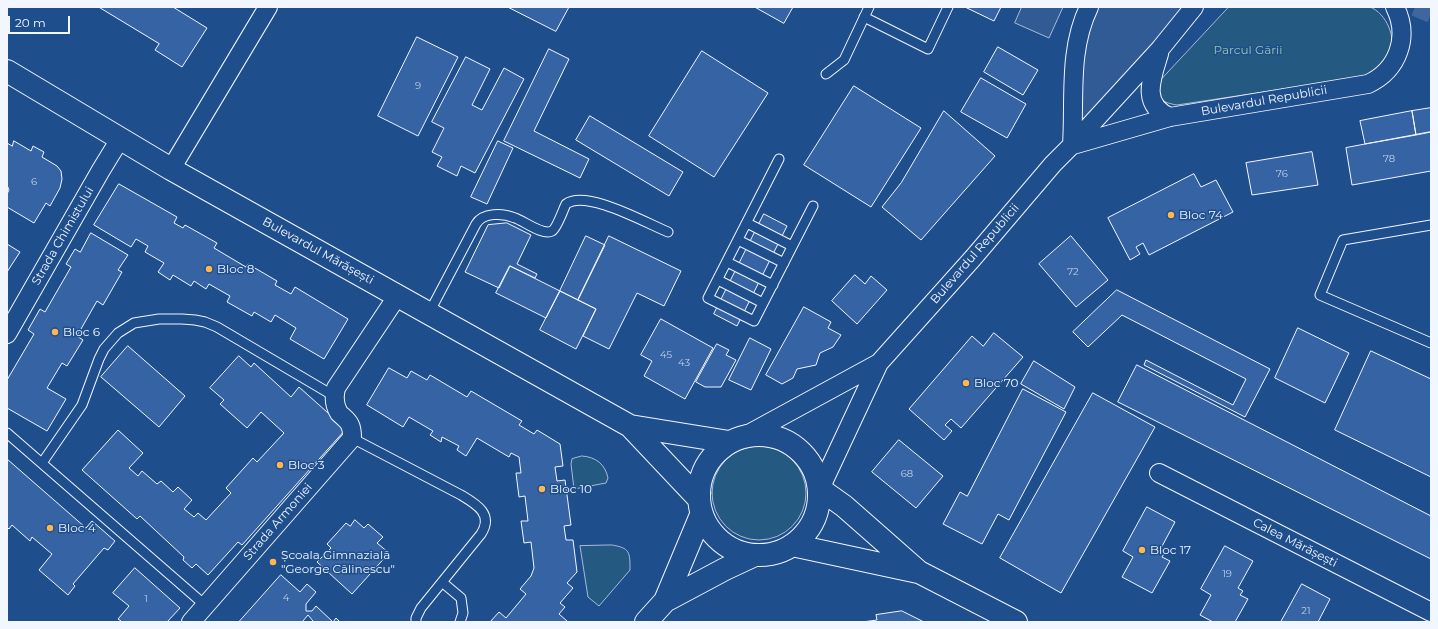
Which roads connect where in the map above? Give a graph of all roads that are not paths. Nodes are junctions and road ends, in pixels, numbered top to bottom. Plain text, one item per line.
1 (268, 7) edge
2 (869, 7) edge
3 (948, 7) edge
4 (1089, 7) edge
5 (1194, 7) edge
6 (1395, 7) edge
7 (864, 17) junction
8 (1160, 49) junction
9 (7, 72) edge
10 (826, 74) dead end
11 (1170, 117) junction
12 (120, 139) junction
13 (1072, 145) junction
14 (779, 159) dead end
15 (171, 169) junction
16 (812, 206) dead end
17 (746, 222) junction
18 (1431, 225) edge
19 (668, 232) dead end
20 (738, 240) junction
21 (792, 246) junction
22 (727, 262) junction
23 (784, 262) junction
24 (718, 280) junction
25 (773, 285) junction
26 (398, 296) junction
27 (764, 303) junction
28 (429, 313) junction
29 (7, 334) edge
30 (1431, 343) edge
31 (879, 363) junction
32 (334, 396) junction
33 (630, 426) junction
34 (7, 433) edge
35 (352, 438) junction
36 (737, 439) junction
37 (42, 463) junction
38 (1159, 473) dead end
39 (820, 489) junction
40 (700, 507) junction
41 (792, 545) junction
42 (755, 555) junction
43 (919, 572) junction
44 (442, 582) junction
45 (665, 601) junction
46 (206, 606) junction
47 (1431, 612) edge
48 (192, 622) edge
49 (416, 622) edge
50 (460, 622) edge
51 (646, 622) edge
52 (1016, 622) edge

1 - 15 street
2 - 7 lane
3 - 7 lane
4 - 13 street
5 - 8 street, Bulevardul Republicii
6 - 11 street, Bulevardul Republicii
7 - 10 lane
8 - 11 street
8 - 13 street, Bulevardul Republicii
9 - 12 main road, Bulevardul Mărășești
11 - 13 street, Bulevardul Republicii
12 - 15 main road, Bulevardul Mărășești
12 - 29 street, Strada Chimistului
13 - 31 street, Bulevardul Republicii
14 - 17 lane
15 - 26 main road, Bulevardul Mărășești
16 - 21 lane
17 - 20 lane
17 - 21 lane
18 - 30 lane
19 - 28 lane
20 - 22 lane
20 - 23 lane
21 - 23 lane
22 - 24 lane
22 - 25 lane
23 - 25 lane
24 - 27 lane
24 - 27 lane
25 - 27 lane
26 - 28 main road, Bulevardul Mărășești
26 - 32 street
28 - 33 main road, Bulevardul Mărășești
31 - 36 street, Bulevardul Republicii
31 - 39 street, Bulevardul Republicii
32 - 35 street
32 - 37 lane
33 - 36 main road, Bulevardul Mărășești
33 - 40 main road, Bulevardul Mărășești
34 - 37 lane
35 - 44 lane
35 - 46 street, Strada Armoniei
36 - 39 main road
36 - 40 main road
37 - 46 lane
38 - 47 street, Calea Mărășești
39 - 41 main road
39 - 43 main road
40 - 42 main road
40 - 45 main road
41 - 42 main road
41 - 43 main road
42 - 45 main road
43 - 52 main road
44 - 49 lane
44 - 50 lane
45 - 51 main road
46 - 48 street, Strada Armoniei

